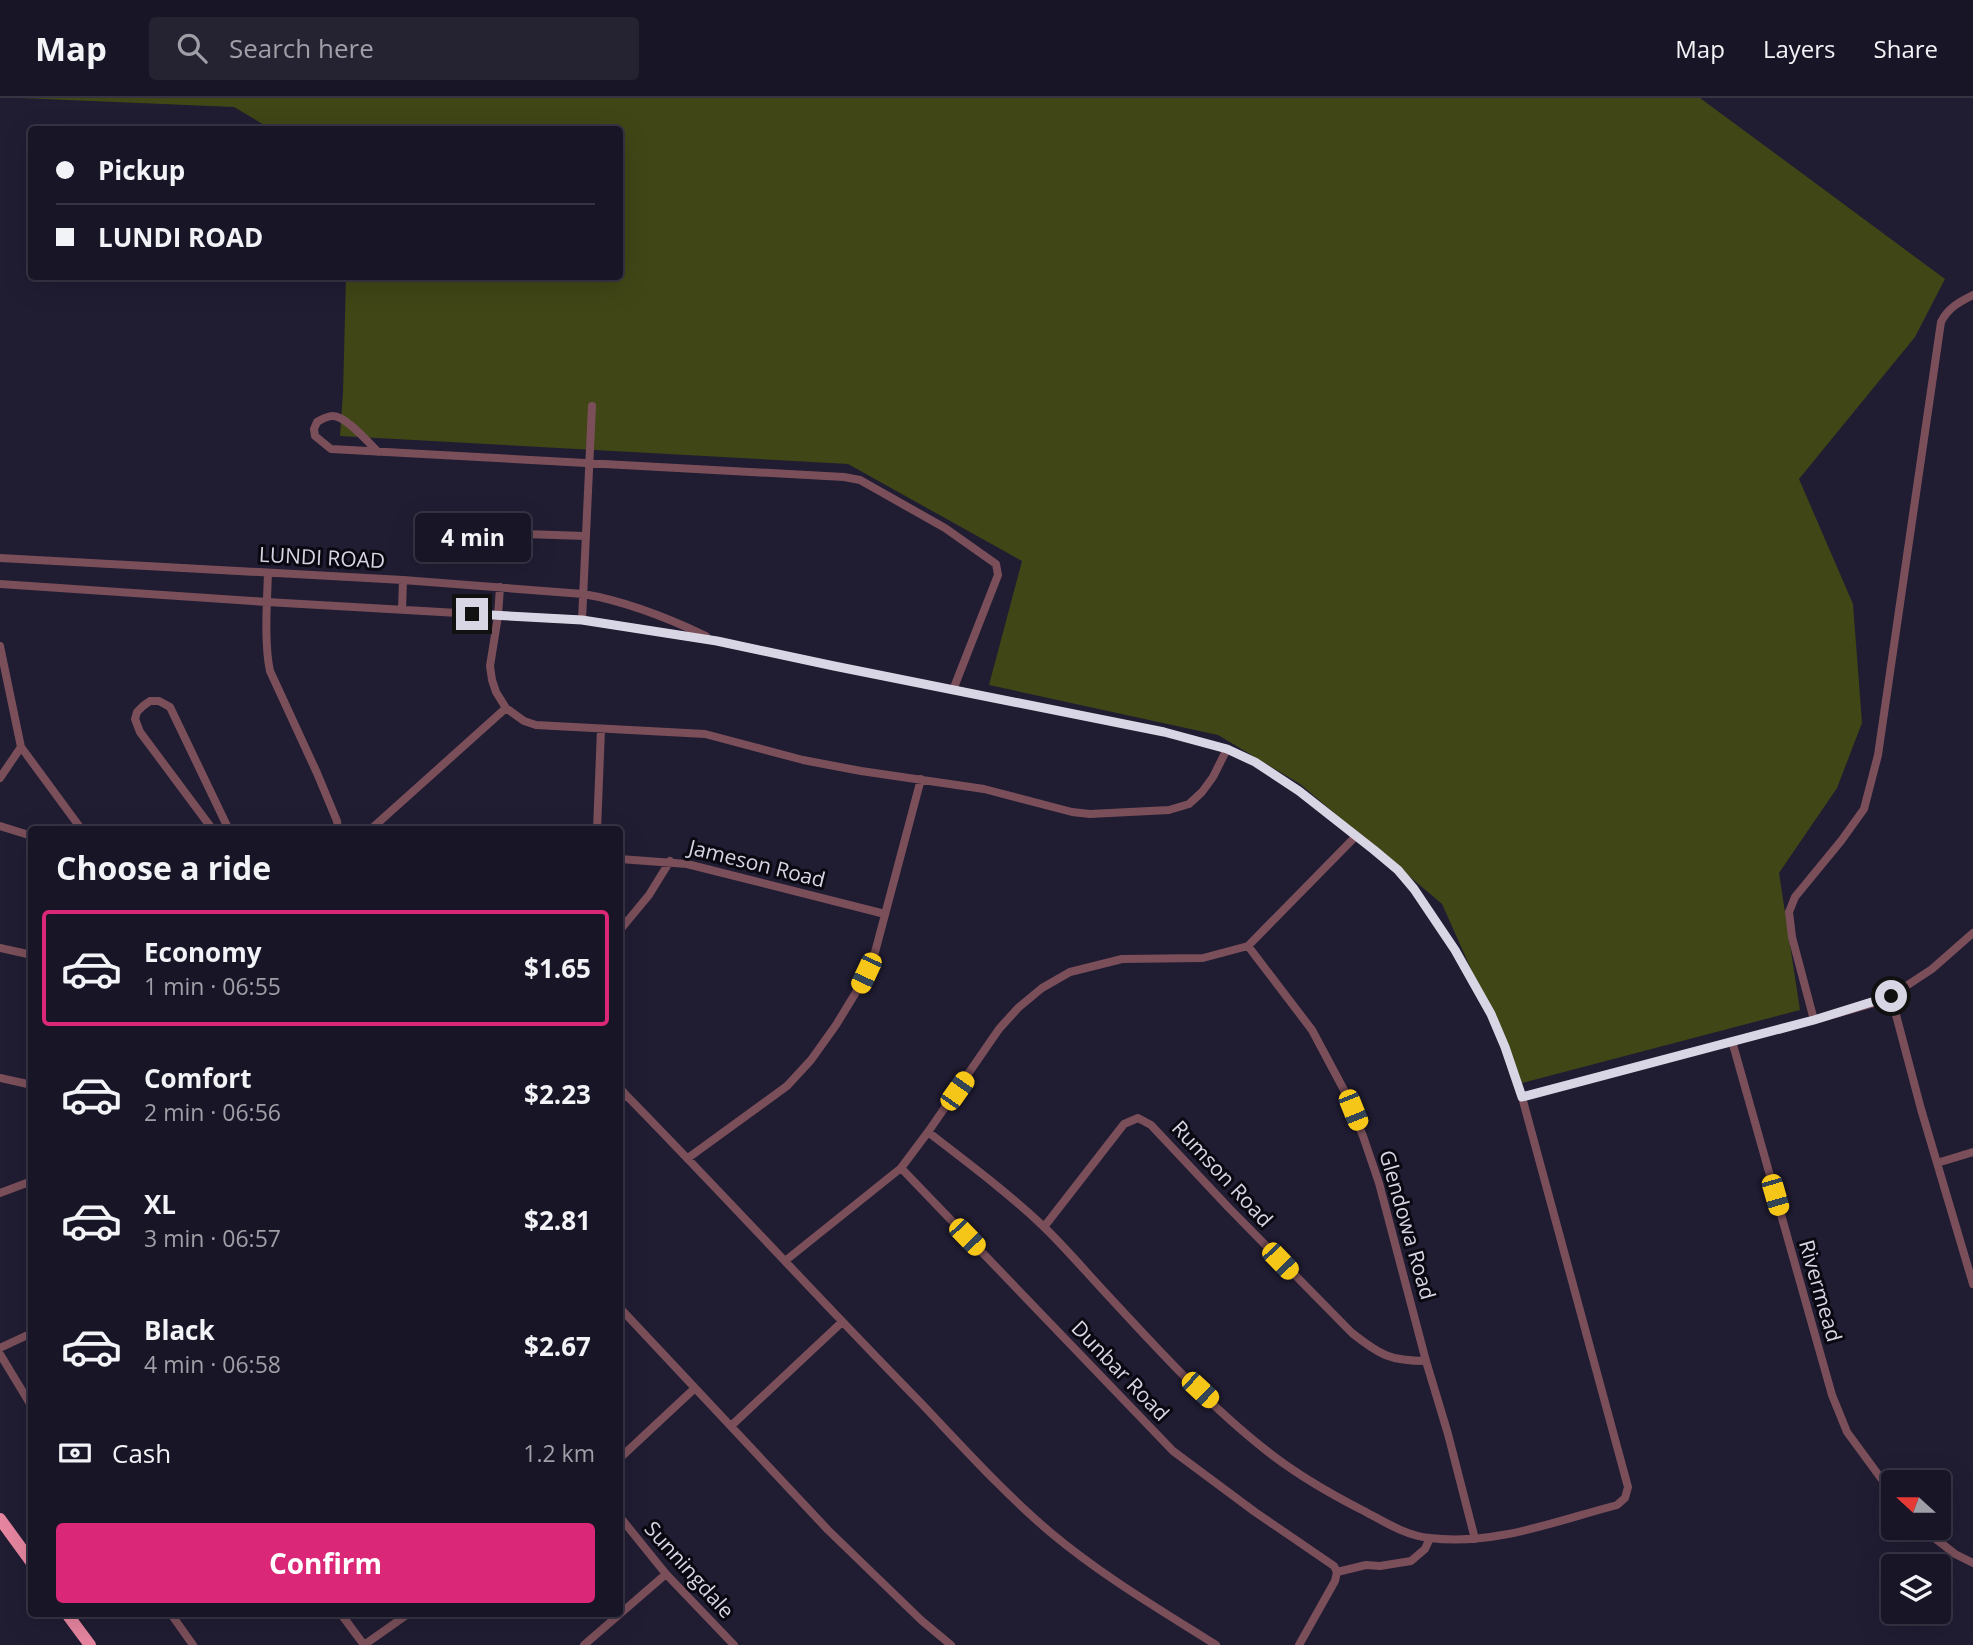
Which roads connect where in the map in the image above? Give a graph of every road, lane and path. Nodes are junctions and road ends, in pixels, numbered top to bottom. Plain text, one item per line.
1 (1973, 295) edge
2 (592, 406) dead end
3 (378, 452) junction
4 (589, 464) junction
5 (525, 534) dead end
6 (585, 536) junction
7 (0, 558) edge
8 (268, 573) junction
9 (403, 580) junction
10 (0, 584) edge
11 (499, 587) junction
12 (583, 594) junction
13 (267, 602) junction
14 (402, 610) junction
15 (498, 616) junction
16 (582, 620) junction
17 (717, 641) junction
18 (0, 646) edge
19 (953, 690) junction
20 (506, 708) junction
21 (601, 730) junction
22 (21, 747) junction
23 (1227, 749) junction
24 (0, 778) edge
25 (920, 779) junction
26 (0, 826) edge
27 (79, 826) edge
28 (210, 826) edge
29 (227, 826) edge
30 (338, 826) edge
31 (374, 826) edge
32 (597, 826) edge
33 (28, 835) edge
34 (1356, 836) junction
35 (623, 859) edge
36 (670, 861) junction
37 (885, 914) junction
38 (623, 926) edge
39 (1973, 933) edge
40 (1248, 946) junction
41 (0, 948) edge
42 (28, 954) edge
43 (1891, 996) junction
44 (1814, 1020) junction
45 (1731, 1041) junction
46 (0, 1078) edge
47 (28, 1084) edge
48 (623, 1096) edge
49 (1522, 1097) junction
50 (928, 1132) junction
51 (1973, 1152) edge
52 (688, 1158) junction
53 (1937, 1163) junction
54 (901, 1168) junction
55 (28, 1182) edge
56 (0, 1193) edge
57 (1044, 1227) junction
58 (785, 1261) junction
59 (1973, 1284) edge
60 (623, 1311) edge
61 (842, 1322) junction
62 (28, 1335) edge
63 (0, 1348) edge
64 (0, 1354) edge
65 (1426, 1362) junction
66 (695, 1388) junction
67 (28, 1400) edge
68 (731, 1426) junction
69 (623, 1455) edge
70 (1881, 1479) edge
71 (0, 1519) edge
72 (623, 1521) edge
73 (1430, 1538) junction
74 (1475, 1539) junction
75 (1935, 1540) edge
76 (28, 1558) edge
77 (1973, 1563) edge
78 (1337, 1572) junction
79 (666, 1574) junction
80 (623, 1611) edge
81 (69, 1617) edge
82 (173, 1617) edge
83 (343, 1617) edge
84 (404, 1617) edge
85 (616, 1617) edge
86 (90, 1645) edge
87 (193, 1645) edge
88 (583, 1645) edge
89 (734, 1645) edge
90 (951, 1645) edge
91 (1216, 1645) edge
92 (1299, 1645) edge

1 - 44 street
2 - 4 street
3 - 3 street
3 - 4 street
4 - 6 street
4 - 19 street
5 - 6 street
6 - 12 street
7 - 8 street, LUNDI ROAD
8 - 9 street, LUNDI ROAD
8 - 13 street
9 - 11 street, LUNDI ROAD
9 - 14 street
10 - 13 street, LUNDI ROAD
11 - 12 street, LUNDI ROAD
11 - 15 street
12 - 16 street
12 - 17 street, LUNDI ROAD
13 - 14 street, LUNDI ROAD
13 - 30 street
14 - 15 street, LUNDI ROAD
15 - 16 street, LUNDI ROAD
15 - 20 street
16 - 17 street, LUNDI ROAD
17 - 19 street, LUNDI ROAD
18 - 22 street
19 - 23 street, LUNDI ROAD
20 - 21 street
20 - 31 street
21 - 25 street
21 - 32 street
22 - 24 street
22 - 27 street
23 - 25 street
23 - 34 street, LUNDI ROAD
25 - 37 street
26 - 33 street
28 - 29 street
34 - 40 street
34 - 49 street, LUNDI ROAD
35 - 36 street, Jameson Road
36 - 37 street, Jameson Road
36 - 38 street
37 - 52 street
39 - 43 street
40 - 50 street
40 - 65 street, Glendowa Road
41 - 42 street
43 - 44 street
43 - 53 street
44 - 45 street
45 - 49 street
45 - 70 street, Rivermead
46 - 47 street
48 - 52 street
49 - 74 street, LUNDI ROAD
50 - 54 street
50 - 57 street
51 - 53 street
52 - 58 street
53 - 59 street
54 - 58 street
54 - 78 street, Dunbar Road
55 - 56 street
57 - 65 street, Rumson Road
57 - 73 street
58 - 61 street
60 - 66 street
61 - 68 street
61 - 91 street
62 - 63 street
64 - 67 street
65 - 74 street, Glendowa Road
66 - 68 street
66 - 69 street
68 - 90 street
71 - 76 highway
72 - 79 street, Sunningdale
73 - 74 street
73 - 78 street
75 - 77 street
78 - 92 street
79 - 80 street
79 - 89 street, Sunningdale
81 - 86 highway
82 - 87 street
83 - 84 street
85 - 88 street

